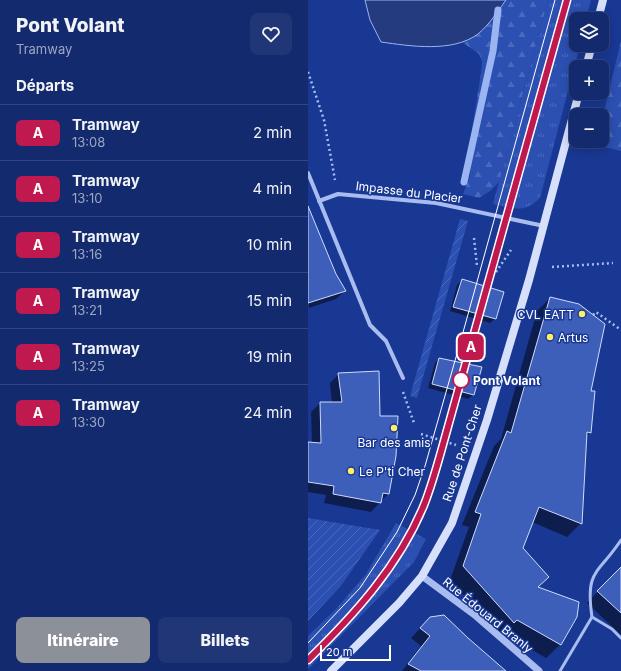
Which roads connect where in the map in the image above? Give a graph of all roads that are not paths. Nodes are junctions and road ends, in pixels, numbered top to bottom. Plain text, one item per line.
1 (603, 0) edge
2 (600, 12) edge
3 (577, 100) edge
4 (308, 173) edge
5 (318, 201) junction
6 (544, 226) junction
7 (403, 378) road end
8 (621, 540) edge
9 (422, 576) junction
10 (592, 617) junction
11 (621, 638) edge
12 (331, 671) edge
13 (539, 671) edge
14 (560, 671) edge

1 - 2 main road
3 - 6 main road, Rue de Pont-Cher
4 - 5 street
5 - 6 street, Impasse du Placier
5 - 7 street
6 - 9 main road, Rue de Pont-Cher
8 - 10 lane
9 - 12 main road, Rue de Pont-Cher
9 - 13 street, Rue Édouard Branly
10 - 11 lane
10 - 14 lane

